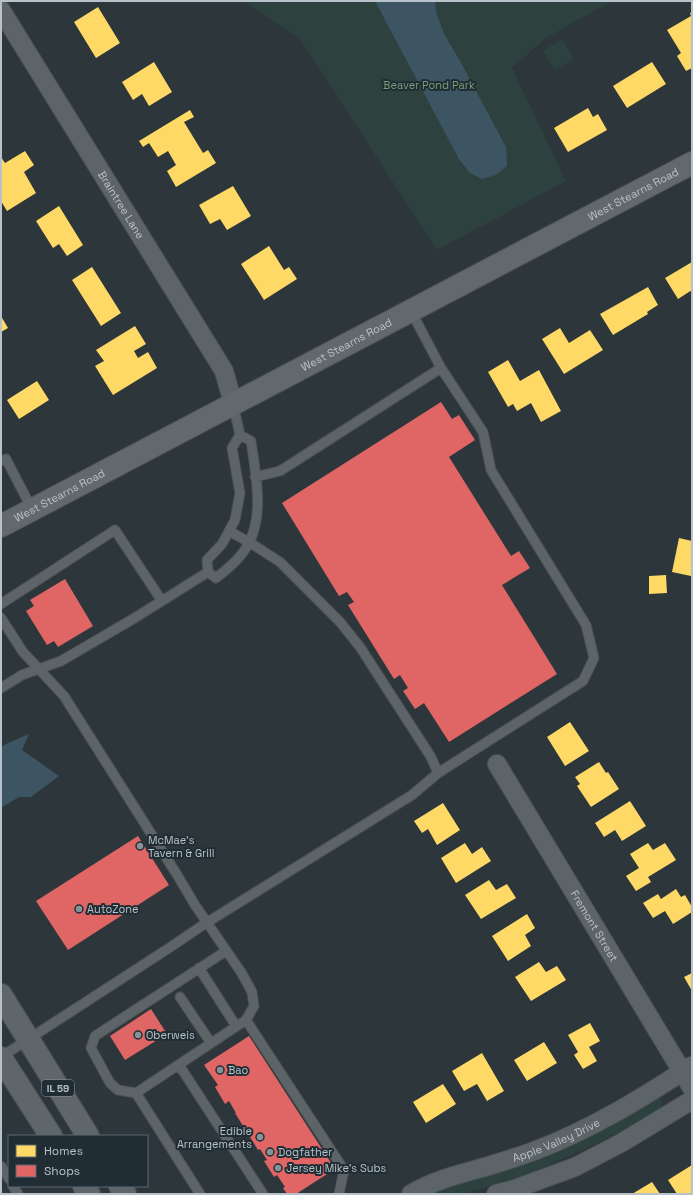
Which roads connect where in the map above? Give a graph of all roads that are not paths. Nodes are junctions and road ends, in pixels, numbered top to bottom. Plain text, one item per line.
1 (1, 10) edge
2 (692, 163) edge
3 (411, 311) junction
4 (441, 368) junction
5 (233, 404) junction
6 (240, 435) junction
7 (1, 461) edge
8 (256, 477) junction
9 (32, 509) junction
10 (1, 526) edge
11 (229, 531) junction
12 (249, 542) junction
13 (208, 572) junction
14 (162, 601) junction
15 (1, 604) edge
16 (1, 618) edge
17 (38, 668) junction
18 (1, 687) edge
19 (497, 764) dead end
20 (438, 773) junction
21 (206, 922) junction
22 (226, 951) junction
23 (199, 968) junction
24 (1, 995) edge
25 (180, 997) dead end
26 (246, 1020) junction
27 (236, 1026) junction
28 (29, 1039) junction
29 (211, 1043) junction
30 (1, 1058) edge
31 (179, 1064) junction
32 (687, 1068) edge
33 (692, 1088) edge
34 (136, 1093) junction
35 (692, 1100) edge
36 (50, 1135) edge
37 (87, 1135) edge
38 (1, 1166) edge
39 (8, 1177) edge
40 (200, 1194) edge
41 (263, 1194) edge
42 (339, 1194) edge
43 (411, 1194) edge
44 (496, 1194) edge

1 - 5 street, Braintree Lane
2 - 3 main road, West Stearns Road
3 - 4 lane
3 - 5 main road, West Stearns Road
4 - 8 lane
4 - 20 lane
5 - 6 lane
5 - 9 main road, West Stearns Road
6 - 8 lane
6 - 11 lane
7 - 9 lane
8 - 12 lane
9 - 10 main road, West Stearns Road
11 - 12 lane
11 - 13 lane
12 - 13 lane
12 - 20 lane
13 - 14 lane
14 - 15 lane
14 - 17 lane
16 - 17 lane
17 - 18 lane
17 - 21 lane
19 - 32 street, Fremont Street
20 - 21 lane
21 - 22 lane
21 - 28 lane
22 - 23 lane
22 - 26 lane
23 - 27 lane
23 - 34 lane
24 - 28 main road, IL 59
25 - 29 lane
26 - 27 lane
26 - 42 lane
27 - 29 lane
28 - 30 lane
28 - 37 main road, IL 59
29 - 31 lane
30 - 36 main road, IL 59
31 - 34 lane
31 - 41 lane
32 - 33 street, Fremont Street
32 - 43 street, Apple Valley Drive
34 - 40 lane
35 - 44 street
38 - 39 lane

